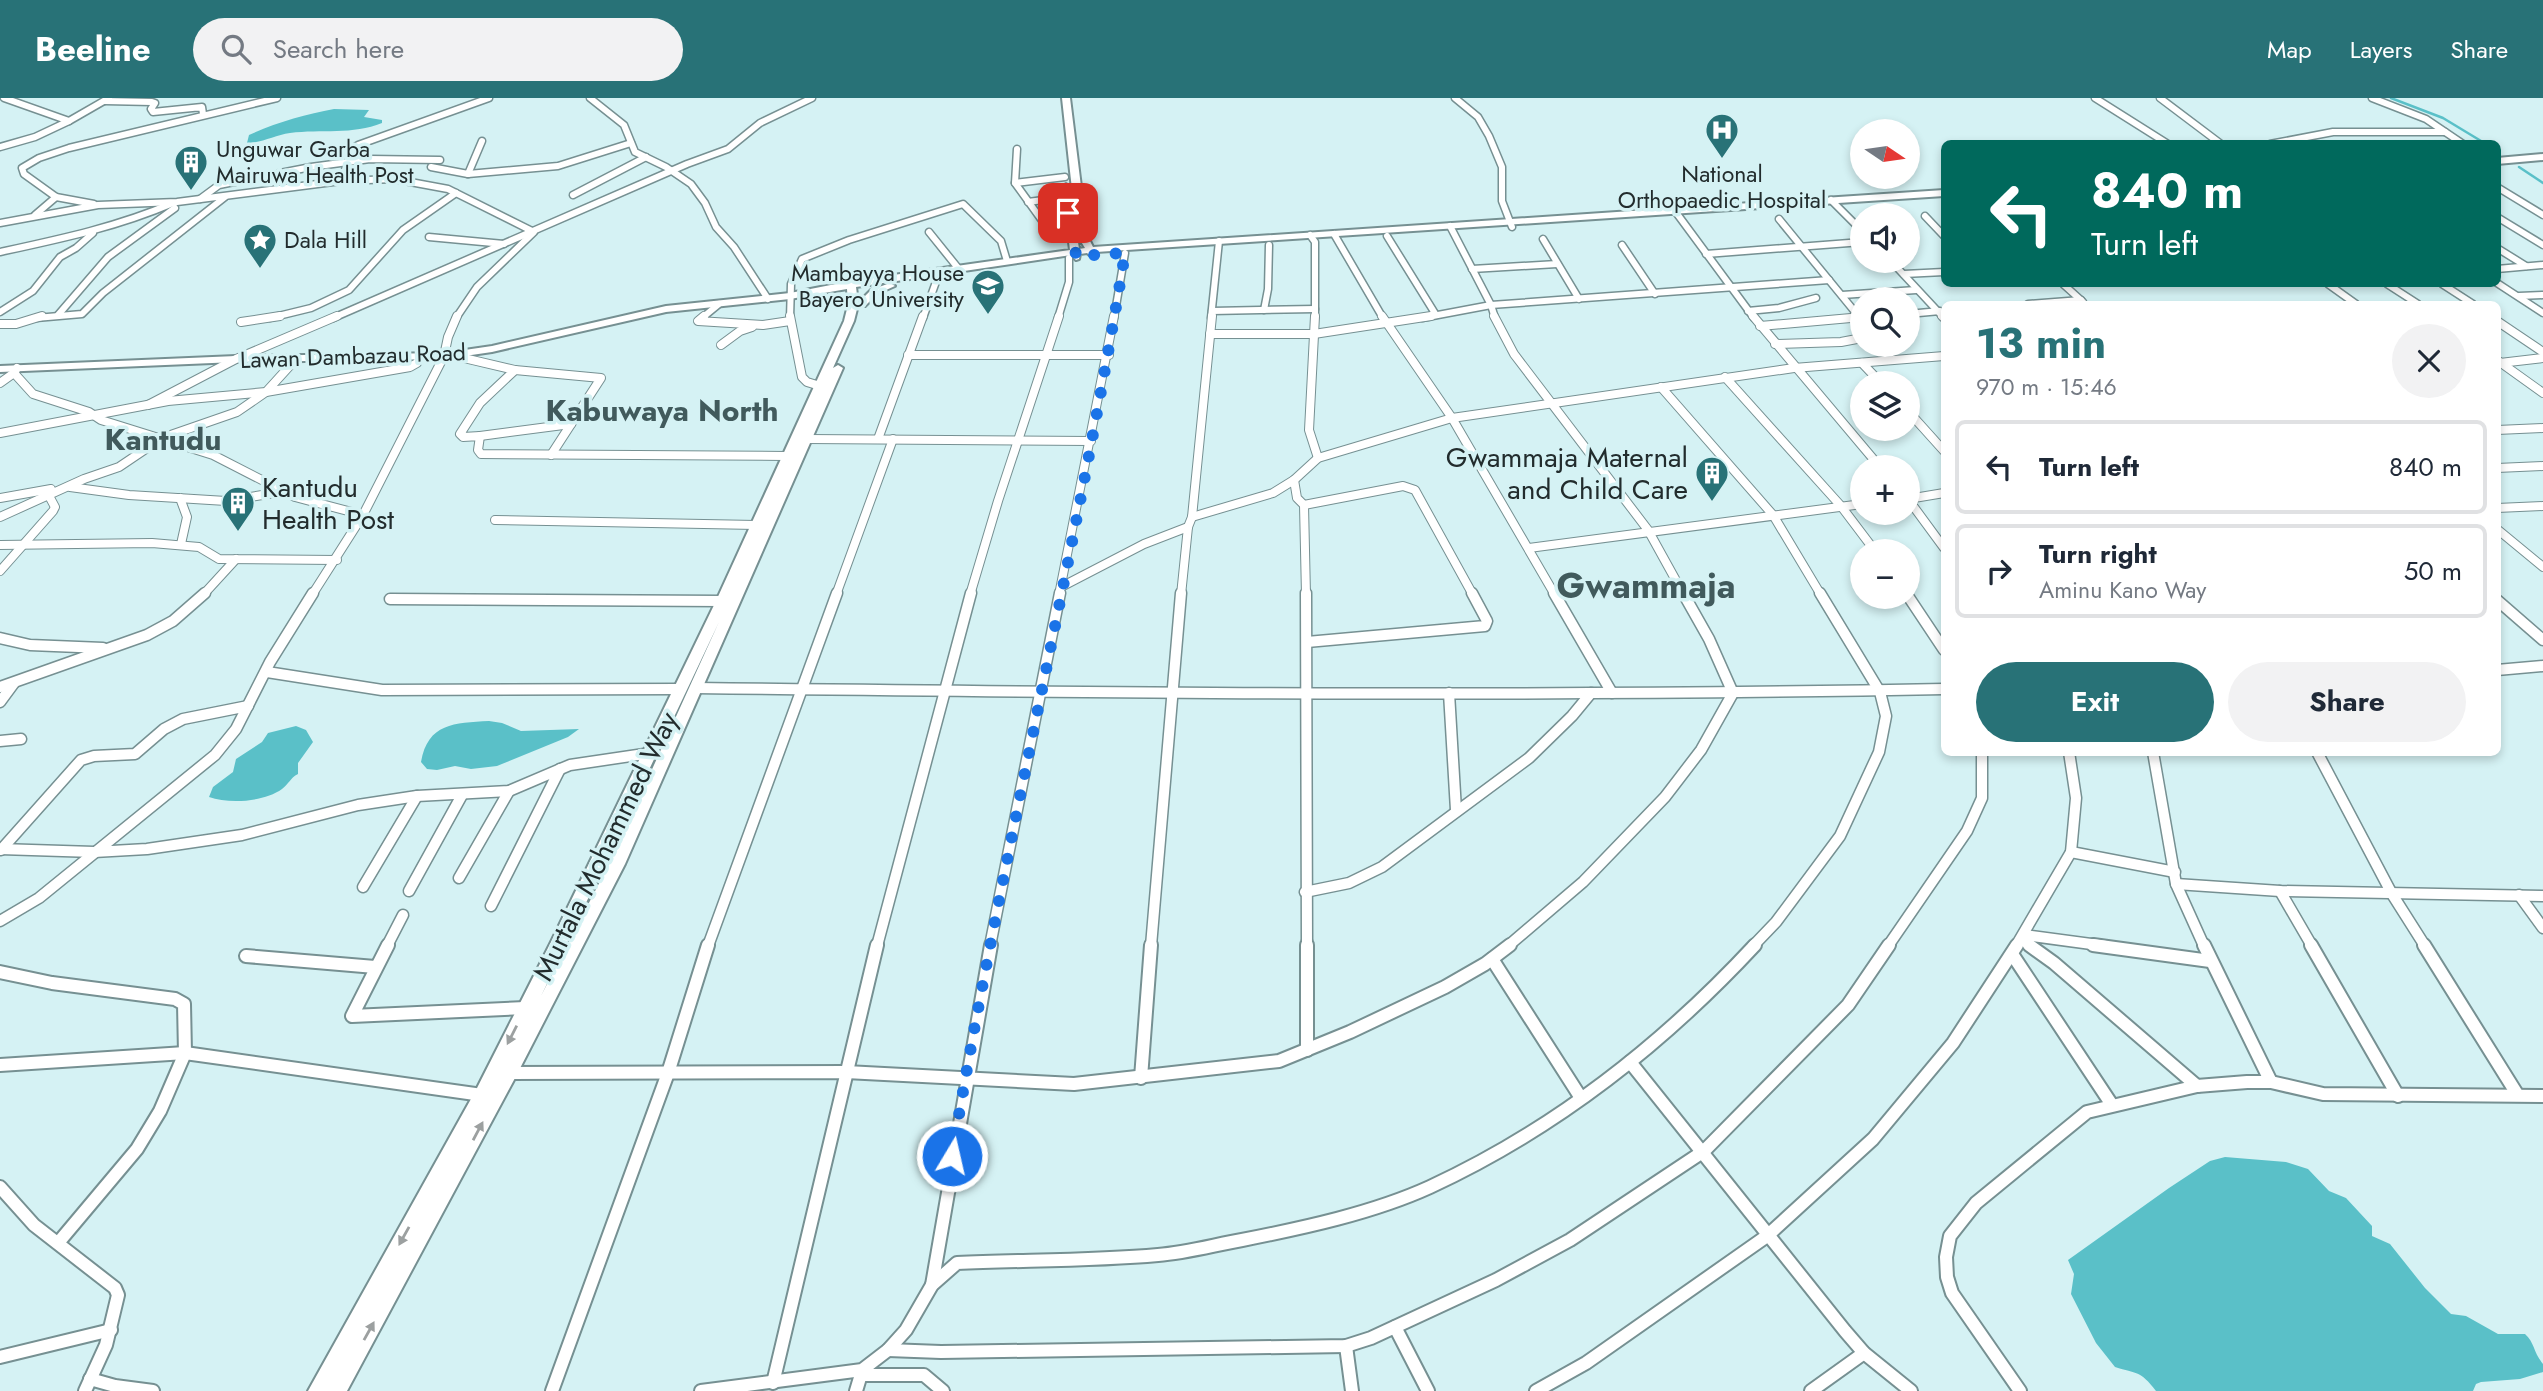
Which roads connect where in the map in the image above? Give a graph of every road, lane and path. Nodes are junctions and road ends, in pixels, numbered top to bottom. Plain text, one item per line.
1 (4, 98) edge
2 (277, 98) edge
3 (489, 98) edge
4 (590, 98) edge
5 (812, 98) edge
6 (1058, 98) edge
7 (1066, 98) edge
8 (1455, 98) edge
9 (2095, 98) edge
10 (2160, 98) edge
11 (2372, 98) edge
12 (107, 99) edge
13 (202, 114) junction
14 (69, 121) junction
15 (2445, 132) junction
16 (2162, 140) edge
17 (2216, 140) edge
18 (2283, 140) edge
19 (2457, 140) edge
20 (482, 141) dead end
21 (631, 143) junction
22 (0, 148) edge
23 (1017, 149) dead end
24 (2543, 155) edge
25 (646, 157) junction
26 (2501, 158) edge
27 (348, 161) junction
28 (431, 167) junction
29 (671, 172) junction
30 (468, 174) junction
31 (1065, 177) junction
32 (341, 181) junction
33 (416, 182) junction
34 (1015, 183) junction
35 (2501, 189) edge
36 (456, 193) junction
37 (573, 195) dead end
38 (1941, 195) edge
39 (56, 197) junction
40 (226, 197) junction
41 (1066, 197) junction
42 (200, 199) junction
43 (180, 201) junction
44 (1028, 202) junction
45 (1834, 203) junction
46 (98, 205) junction
47 (1677, 214) junction
48 (35, 215) junction
49 (2543, 215) edge
50 (1779, 219) dead end
51 (1850, 219) edge
52 (2501, 219) edge
53 (1941, 220) edge
54 (0, 223) edge
55 (1511, 225) junction
56 (1070, 229) junction
57 (1452, 229) junction
58 (94, 232) junction
59 (534, 232) junction
60 (929, 232) dead end
61 (1941, 233) edge
62 (1368, 234) junction
63 (1082, 235) junction
64 (1387, 236) junction
65 (429, 237) dead end
66 (1336, 237) junction
67 (1312, 239) junction
68 (1543, 239) dead end
69 (62, 240) junction
70 (1072, 241) junction
71 (1850, 243) edge
72 (504, 244) junction
73 (1219, 244) junction
74 (1269, 245) junction
75 (1622, 245) dead end
76 (2543, 245) edge
77 (1804, 247) junction
78 (2501, 250) edge
79 (1123, 251) junction
80 (0, 252) edge
81 (66, 253) junction
82 (1091, 253) junction
83 (1706, 254) junction
84 (1052, 255) junction
85 (1073, 256) junction
86 (1007, 261) junction
87 (1558, 264) junction
88 (2543, 265) edge
89 (2526, 266) junction
90 (958, 268) junction
91 (1472, 269) junction
92 (2501, 269) edge
93 (1941, 272) edge
94 (1904, 274) joint
95 (937, 279) junction
96 (1829, 280) junction
97 (2501, 285) edge
98 (1914, 287) edge
99 (2066, 287) edge
100 (2332, 287) edge
101 (2392, 287) edge
102 (2447, 287) edge
103 (1730, 288) junction
104 (859, 290) junction
105 (1920, 293) edge
106 (1655, 294) junction
107 (1850, 294) edge
108 (1842, 295) junction
109 (2543, 295) edge
110 (790, 296) junction
111 (2518, 296) junction
112 (1816, 298) dead end
113 (768, 299) junction
114 (1579, 299) junction
115 (2083, 301) edge
116 (2352, 301) edge
117 (2413, 301) edge
118 (2468, 301) edge
119 (719, 304) junction
120 (1491, 305) junction
121 (1850, 305) edge
122 (1315, 309) junction
123 (1264, 310) junction
124 (1212, 311) junction
125 (1748, 311) junction
126 (1941, 311) edge
127 (0, 312) edge
128 (1920, 313) edge
129 (2543, 313) edge
130 (58, 315) junction
131 (1436, 315) junction
132 (1850, 319) edge
133 (790, 321) junction
134 (241, 322) dead end
135 (0, 324) edge
136 (1387, 324) junction
137 (2501, 324) edge
138 (763, 325) junction
139 (1760, 326) junction
140 (1210, 334) junction
141 (1314, 334) junction
142 (1850, 340) edge
143 (1775, 344) junction
144 (721, 345) dead end
145 (2543, 352) edge
146 (908, 355) junction
147 (1047, 355) junction
148 (1109, 355) junction
149 (448, 356) junction
150 (1941, 356) edge
151 (420, 357) junction
152 (2543, 358) edge
153 (236, 359) junction
154 (296, 359) junction
155 (2501, 362) edge
156 (1862, 363) junction
157 (2501, 363) edge
158 (1794, 368) junction
159 (0, 369) edge
160 (15, 370) junction
161 (515, 370) junction
162 (1870, 371) edge
163 (1725, 377) junction
164 (0, 383) edge
165 (820, 386) junction
166 (1661, 387) junction
167 (266, 392) junction
168 (2543, 393) edge
169 (148, 405) junction
170 (1555, 405) junction
171 (96, 416) junction
172 (1452, 418) junction
173 (1920, 422) edge
174 (571, 424) junction
175 (2543, 428) edge
176 (2501, 430) edge
177 (0, 433) edge
178 (480, 436) junction
179 (162, 438) junction
180 (807, 439) junction
181 (878, 439) junction
182 (892, 439) junction
183 (1018, 441) junction
184 (1091, 441) junction
185 (1941, 442) edge
186 (551, 455) junction
187 (1870, 455) edge
188 (786, 456) junction
189 (1318, 458) junction
190 (2543, 466) edge
191 (2501, 468) edge
192 (1294, 480) junction
193 (67, 486) junction
194 (282, 491) junction
195 (48, 494) junction
196 (1941, 494) edge
197 (1920, 497) edge
198 (0, 498) edge
199 (180, 498) junction
200 (1304, 505) junction
201 (1850, 505) edge
202 (1841, 506) junction
203 (2543, 506) edge
204 (2501, 508) edge
205 (363, 515) junction
206 (1773, 515) junction
207 (1920, 515) edge
208 (0, 517) edge
209 (495, 520) dead end
210 (1190, 522) junction
211 (756, 525) junction
212 (1648, 530) junction
213 (2501, 532) edge
214 (1866, 539) edge
215 (181, 544) junction
216 (1941, 544) edge
217 (0, 545) edge
218 (22, 546) junction
219 (1529, 548) junction
220 (236, 559) junction
221 (337, 560) junction
222 (2543, 566) edge
223 (0, 571) edge
224 (1061, 587) junction
225 (390, 599) dead end
226 (722, 601) junction
227 (2501, 603) edge
228 (1917, 609) edge
229 (0, 638) edge
230 (2543, 640) edge
231 (1307, 642) junction
232 (1941, 646) edge
233 (111, 648) junction
234 (2539, 667) edge
235 (2501, 670) edge
236 (267, 672) junction
237 (2543, 676) edge
238 (14, 682) junction
239 (0, 687) edge
240 (688, 689) junction
241 (1941, 689) edge
242 (803, 691) junction
243 (944, 691) junction
244 (1880, 692) junction
245 (1039, 693) junction
246 (1449, 693) junction
247 (1591, 693) junction
248 (1612, 693) junction
249 (1733, 693) junction
250 (1171, 694) junction
251 (1306, 694) junction
252 (0, 702) edge
253 (248, 706) junction
254 (21, 739) dead end
255 (0, 741) edge
256 (651, 753) junction
257 (1982, 756) edge
258 (2070, 756) edge
259 (2154, 756) edge
260 (2319, 756) edge
261 (561, 769) junction
262 (509, 791) junction
263 (462, 795) junction
264 (417, 796) junction
265 (1456, 810) junction
266 (0, 849) edge
267 (94, 852) junction
268 (2071, 852) junction
269 (459, 878) dead end
270 (2176, 878) junction
271 (363, 887) dead end
272 (409, 891) dead end
273 (2280, 891) junction
274 (1305, 892) junction
275 (2392, 894) junction
276 (2519, 895) junction
277 (2543, 896) edge
278 (491, 906) dead end
279 (403, 915) dead end
280 (0, 921) edge
281 (2543, 928) edge
282 (2022, 937) junction
283 (2012, 954) junction
284 (246, 956) dead end
285 (1492, 959) junction
286 (2210, 961) junction
287 (375, 967) junction
288 (0, 972) edge
289 (526, 1008) junction
290 (1307, 1050) junction
291 (185, 1053) junction
292 (1630, 1062) junction
293 (0, 1065) edge
294 (846, 1072) junction
295 (509, 1073) junction
296 (668, 1073) junction
297 (1141, 1078) junction
298 (965, 1079) junction
299 (2271, 1082) junction
300 (2197, 1086) junction
301 (2517, 1094) junction
302 (482, 1095) junction
303 (2398, 1096) junction
304 (2543, 1096) edge
305 (1581, 1098) junction
306 (2112, 1105) junction
307 (1704, 1151) junction
308 (0, 1187) edge
309 (1767, 1236) junction
310 (58, 1243) junction
311 (932, 1285) junction
312 (1395, 1327) junction
313 (111, 1330) junction
314 (1346, 1346) junction
315 (888, 1350) junction
316 (1864, 1353) junction
317 (0, 1357) edge
318 (861, 1373) junction
319 (773, 1383) junction
320 (88, 1385) edge
321 (153, 1391) edge
322 (318, 1391) edge
323 (336, 1391) edge
324 (552, 1391) edge
325 (701, 1391) edge
326 (856, 1391) edge
327 (943, 1391) edge
328 (1352, 1391) edge
329 (1428, 1391) edge
330 (1536, 1391) edge
331 (1811, 1391) edge
332 (1911, 1391) edge
333 (2020, 1391) edge

1 - 14 street
2 - 13 street
3 - 27 street
4 - 21 street
5 - 29 street
6 - 31 main road
7 - 63 main road
8 - 55 street
9 - 16 street
10 - 17 street
11 - 15 street
12 - 13 street
12 - 14 street
13 - 39 street
14 - 22 street
15 - 18 street
15 - 19 street
20 - 30 street
21 - 25 street
21 - 30 street
23 - 34 street
24 - 26 main road
25 - 29 street
25 - 37 street
27 - 28 street
27 - 32 street
27 - 42 street
28 - 30 street
28 - 33 street
29 - 59 street
29 - 113 street
31 - 34 street
31 - 41 main road
32 - 33 street
32 - 40 street
33 - 36 street
34 - 44 street
35 - 49 street
36 - 59 street
36 - 134 street
38 - 45 main road
39 - 46 street
39 - 48 street
40 - 42 street
40 - 130 street
41 - 44 street
41 - 56 main road
42 - 43 street
43 - 46 street
43 - 58 street
43 - 130 street
44 - 56 street
45 - 47 main road
45 - 51 street
46 - 48 street
47 - 55 main road
47 - 83 street
48 - 54 street
50 - 77 street
52 - 76 street
53 - 61 street
55 - 57 main road
56 - 70 main road
57 - 62 main road
57 - 64 main road
57 - 91 street
58 - 69 street
58 - 81 street
59 - 72 street
59 - 149 street
60 - 90 street
62 - 64 main road
62 - 66 main road
63 - 79 main road
63 - 82 main road
64 - 131 street
65 - 72 street
66 - 67 main road
66 - 136 street
67 - 73 main road
67 - 74 main road
67 - 122 street
68 - 87 street
69 - 80 street
69 - 81 street
70 - 84 main road
70 - 85 main road
71 - 77 street
72 - 153 street
73 - 74 main road
73 - 79 main road
73 - 124 street
74 - 123 street
75 - 106 street
77 - 83 street
77 - 96 street
78 - 89 street
79 - 82 main road
79 - 148 street
81 - 127 street
82 - 85 main road
83 - 103 street
84 - 85 main road, Lawan Dambazau Road
84 - 86 main road, Lawan Dambazau Road
85 - 95 main road
85 - 147 street
86 - 90 main road, Lawan Dambazau Road
86 - 110 street
87 - 91 street
87 - 114 street
88 - 89 street
89 - 92 street
90 - 104 main road, Lawan Dambazau Road
91 - 120 street
93 - 94 street
94 - 98 street
95 - 104 main road
95 - 146 street
96 - 103 street
96 - 108 street
97 - 111 street
99 - 115 street
100 - 116 street
101 - 117 street
102 - 118 street
103 - 106 street
103 - 125 street
104 - 110 main road, Lawan Dambazau Road
104 - 165 main road, Murtala Mohammed Way
104 - 180 main road, Murtala Mohammed Way
105 - 126 street
106 - 114 street
107 - 108 street
108 - 121 street
109 - 111 street
110 - 113 main road, Lawan Dambazau Road
110 - 133 street
111 - 129 street
112 - 125 street
113 - 119 main road, Lawan Dambazau Road
114 - 120 street
119 - 138 street
119 - 149 main road, Lawan Dambazau Road
120 - 131 street
120 - 170 street
122 - 123 street
122 - 141 street
123 - 124 street
124 - 140 street
125 - 139 street
126 - 128 street
130 - 135 street
131 - 136 street
132 - 139 street
133 - 138 street
133 - 165 street
136 - 141 street
136 - 172 street
137 - 145 street
138 - 144 street
139 - 143 street
140 - 141 street
140 - 210 street
141 - 189 street
142 - 143 street
143 - 158 street
146 - 147 street
146 - 181 street
147 - 148 street
147 - 183 street
148 - 184 street
149 - 151 main road, Lawan Dambazau Road
149 - 161 street
149 - 205 street
150 - 156 street
151 - 154 main road, Lawan Dambazau Road
151 - 167 street
152 - 155 street
153 - 154 main road, Lawan Dambazau Road
153 - 160 main road, Lawan Dambazau Road
153 - 169 street
154 - 167 street
156 - 158 street
156 - 162 street
157 - 168 street
158 - 163 street
158 - 187 street
159 - 160 main road, Lawan Dambazau Road
160 - 164 street
160 - 171 street
161 - 174 street
161 - 178 street
163 - 166 street
163 - 202 street
165 - 188 main road, Murtala Mohammed Way
166 - 170 street
166 - 206 street
167 - 169 street
167 - 179 street
169 - 171 street
170 - 172 street
170 - 212 street
171 - 177 street
171 - 179 street
172 - 189 street
172 - 219 street
173 - 185 street
174 - 178 street
174 - 186 street
175 - 176 street
178 - 186 street
179 - 193 street
179 - 194 street
180 - 181 street
180 - 240 main road, Murtala Mohammed Way
181 - 182 street
182 - 183 street
182 - 242 street
183 - 184 street
183 - 243 street
184 - 224 street
186 - 188 street
188 - 211 main road, Murtala Mohammed Way
189 - 192 street
190 - 191 street
192 - 200 street
192 - 210 street
193 - 195 street
193 - 198 street
193 - 199 street
194 - 199 street
194 - 205 street
195 - 208 street
195 - 218 street
196 - 197 street
199 - 215 street
200 - 231 street
200 - 231 street
201 - 202 street
202 - 206 street
202 - 214 street
203 - 204 street
205 - 221 street
206 - 212 street
206 - 244 street
207 - 216 street
209 - 211 street
210 - 224 street
210 - 250 street
211 - 226 main road, Murtala Mohammed Way
212 - 219 street
212 - 249 street
213 - 222 street
215 - 218 street
215 - 220 street
217 - 218 street
218 - 223 street
219 - 248 street
220 - 221 street
220 - 233 street
221 - 236 street
224 - 245 street
225 - 226 street
226 - 240 main road, Murtala Mohammed Way
227 - 230 street
228 - 232 street
229 - 233 street
231 - 251 street
233 - 238 street
234 - 235 street
234 - 237 street
236 - 240 street
236 - 253 street
238 - 239 street
238 - 252 street
240 - 242 street
240 - 256 main road, Murtala Mohammed Way
240 - 295 main road, Murtala Mohammed Way
241 - 244 street
242 - 243 street
242 - 296 street
243 - 245 street
243 - 294 street
244 - 249 street
244 - 292 street
245 - 250 street
245 - 298 street
246 - 247 street
246 - 251 street
246 - 265 street
247 - 248 street
247 - 265 street
248 - 249 street
249 - 285 street
250 - 251 street
250 - 297 street
251 - 274 street
253 - 266 street
253 - 267 street
254 - 255 street
256 - 261 street
256 - 289 main road, Murtala Mohammed Way
257 - 307 street
258 - 268 street
259 - 270 street
260 - 275 street
261 - 262 street
261 - 278 street
262 - 263 street
262 - 269 street
263 - 264 street
263 - 272 street
264 - 267 street
264 - 271 street
265 - 274 street
266 - 267 street
267 - 280 street
268 - 270 street
268 - 282 street
270 - 273 street
270 - 286 street
273 - 275 street
273 - 303 street
274 - 290 street
275 - 276 street
275 - 301 street
276 - 277 street
276 - 281 street
279 - 287 street
282 - 283 street
282 - 286 street
282 - 300 street
283 - 306 street
283 - 309 street
284 - 287 street
285 - 290 street
285 - 305 street
286 - 299 street
287 - 289 street
288 - 291 street
289 -> 302 main road, Murtala Mohammed Way
290 - 297 street
291 - 293 street
291 - 302 street
291 - 310 street
292 - 305 street
292 - 307 street
294 - 296 street
294 - 298 street
294 - 319 street
295 - 296 street
323 -> 295 main road, Murtala Mohammed Way
296 - 324 street
297 - 298 street
298 - 311 street
299 - 300 street
299 - 303 street
300 - 306 street
301 - 303 street
301 - 304 street
302 -> 322 main road, Murtala Mohammed Way
305 - 311 street
306 - 333 street
307 - 309 street
307 - 312 street
308 - 310 street
309 - 316 street
309 - 330 street
310 - 313 street
311 - 315 street
312 - 314 street
312 - 329 street
313 - 317 street
313 - 320 street
314 - 315 street
314 - 328 street
315 - 318 street
316 - 331 street
316 - 332 street
318 - 319 street
318 - 326 street
318 - 327 street
319 - 325 street
320 - 321 street

